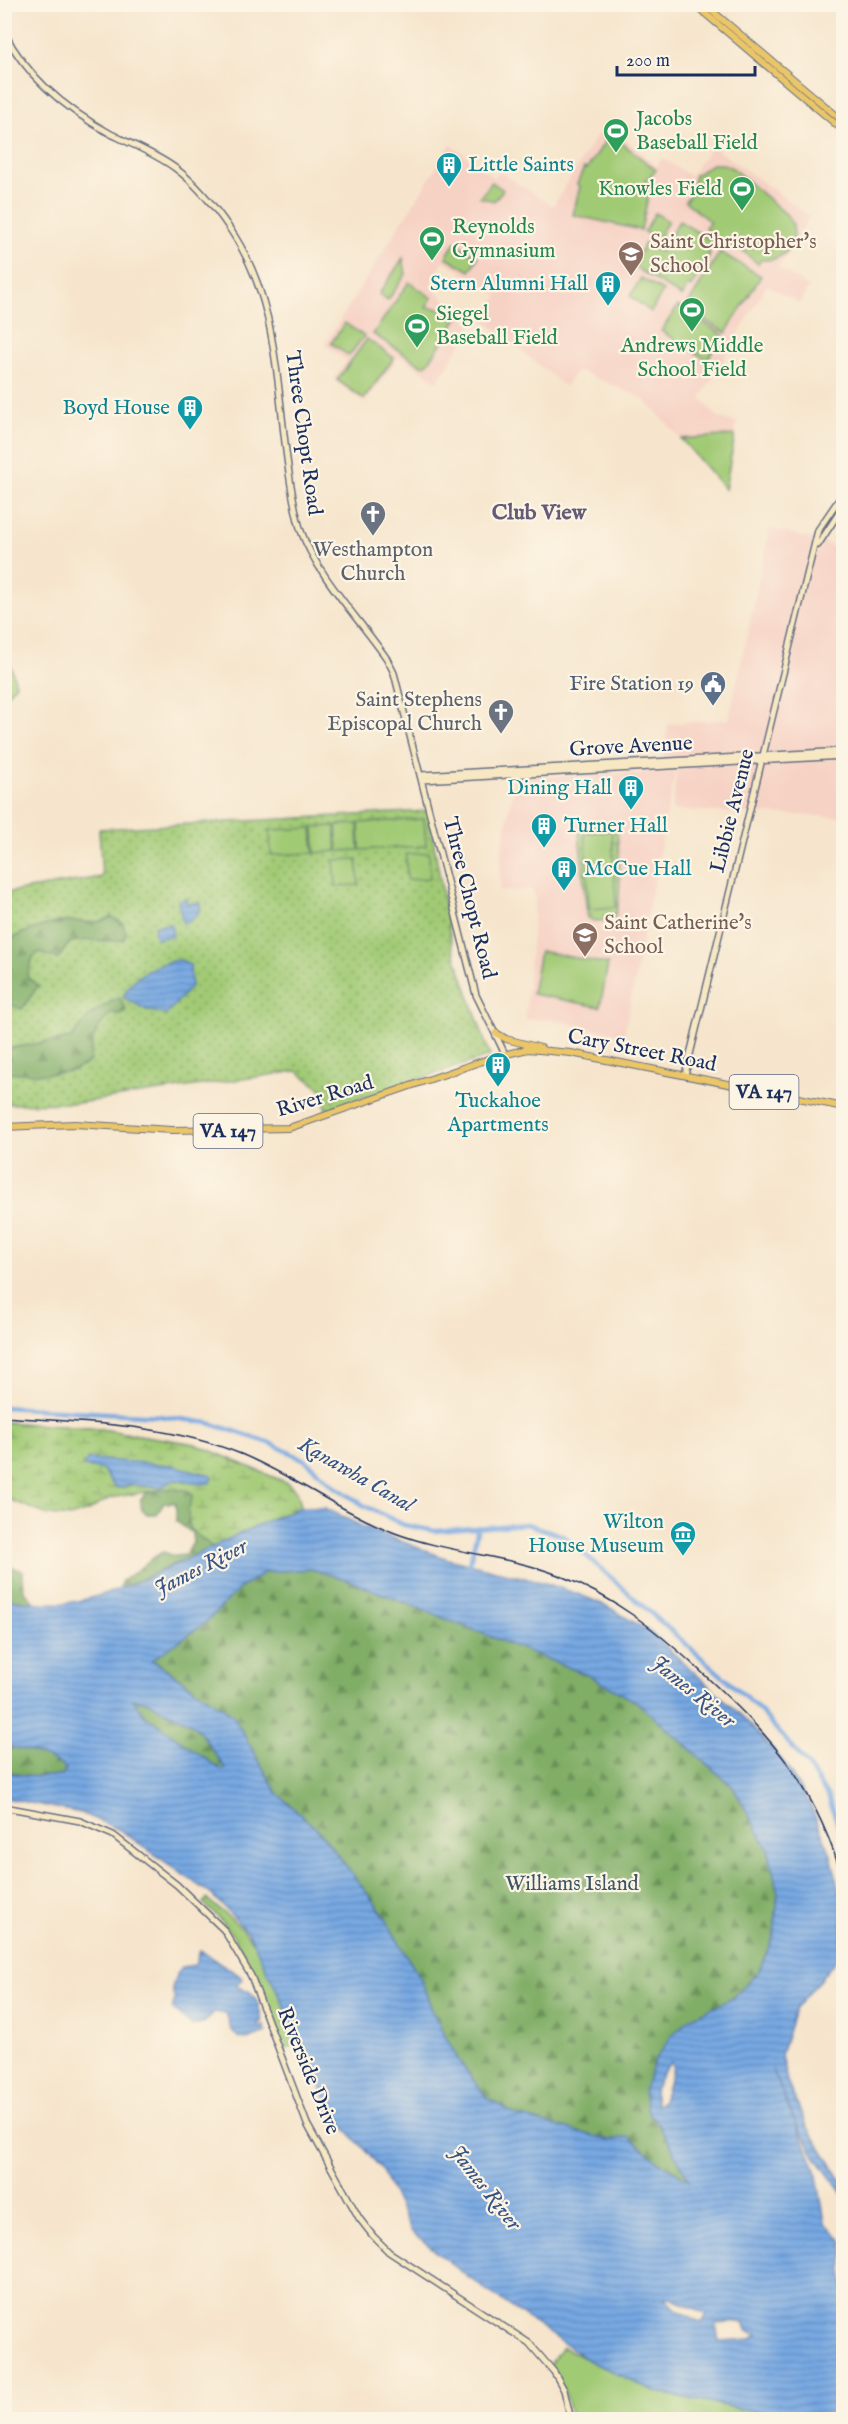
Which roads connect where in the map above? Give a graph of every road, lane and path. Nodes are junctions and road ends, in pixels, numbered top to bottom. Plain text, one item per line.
1 (694, 4) edge
2 (704, 4) edge
3 (4, 32) edge
4 (843, 122) edge
5 (843, 132) edge
6 (843, 492) edge
7 (843, 505) edge
8 (813, 555) junction
9 (843, 752) edge
10 (843, 756) edge
11 (763, 759) junction
12 (421, 777) junction
13 (496, 1034) junction
14 (548, 1050) junction
15 (505, 1054) junction
16 (685, 1075) junction
17 (843, 1107) edge
18 (4, 1127) edge
19 (4, 1807) edge
20 (571, 2420) edge

1 - 5 main road
2 - 4 main road
3 - 12 main road, Three Chopt Road
6 - 8 main road, Libbie Avenue
7 - 8 main road, Libbie Avenue
8 - 11 main road, Libbie Avenue
9 - 11 main road, Grove Avenue
10 - 11 main road, Grove Avenue
11 - 12 main road, Grove Avenue
11 - 16 main road, Libbie Avenue
12 - 13 main road, Three Chopt Road
13 - 14 main road
13 - 15 main road, Three Chopt Road
14 - 15 main road, Cary Street Road / VA 147
14 - 16 main road, Cary Street Road / VA 147
15 - 18 main road, River Road / VA 147
16 - 17 main road, Cary Street Road / VA 147
19 - 20 main road, Riverside Drive

